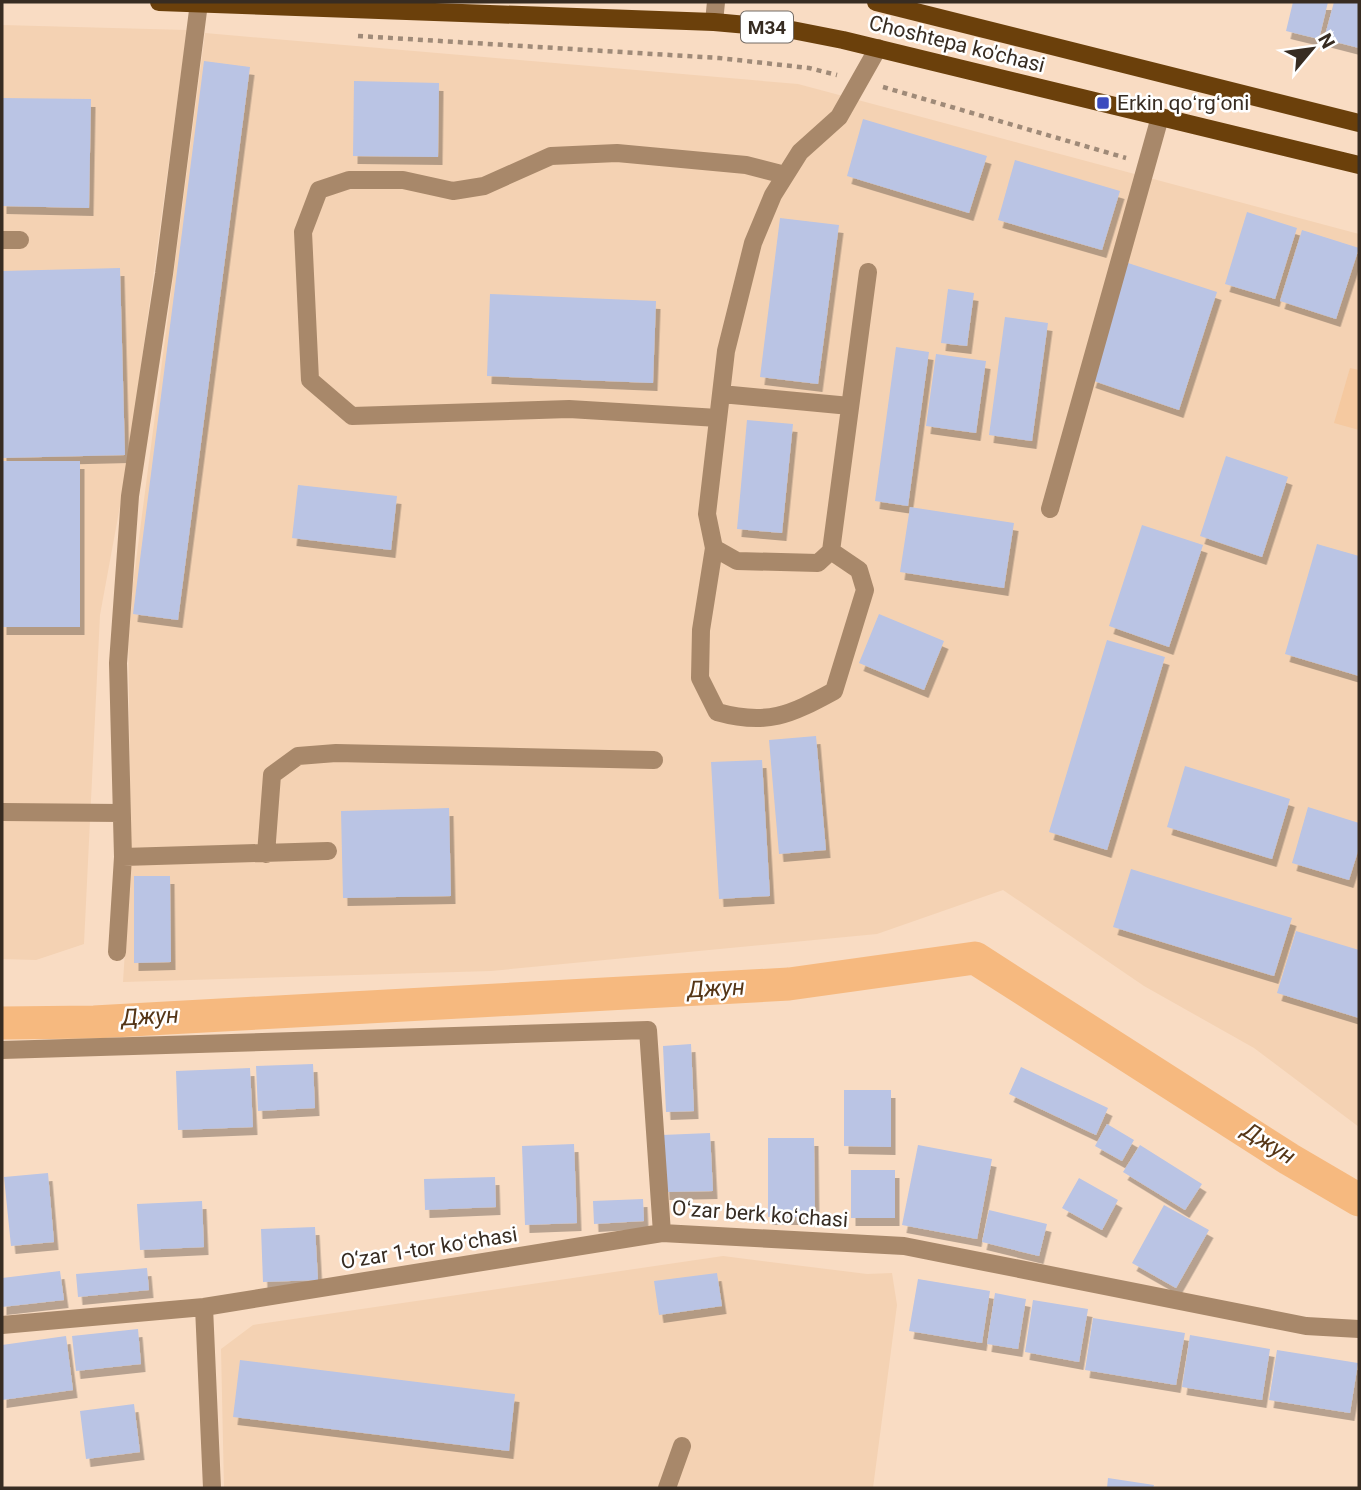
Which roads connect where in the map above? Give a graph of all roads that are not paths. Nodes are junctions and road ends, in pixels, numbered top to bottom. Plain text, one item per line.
1 (159, 2) edge
2 (716, 2) edge
3 (876, 2) edge
4 (199, 3) edge
5 (714, 22) junction
6 (878, 48) junction
7 (1160, 117) junction
8 (1359, 124) edge
9 (1359, 165) edge
10 (785, 176) junction
11 (867, 272) dead end
12 (721, 394) junction
13 (850, 406) junction
14 (718, 418) junction
15 (1050, 509) dead end
16 (713, 548) junction
17 (831, 551) junction
18 (654, 760) dead end
19 (2, 812) edge
20 (121, 813) junction
21 (328, 851) dead end
22 (267, 854) junction
23 (123, 857) junction
24 (117, 952) dead end
25 (2, 1050) edge
26 (662, 1233) junction
27 (204, 1307) junction
28 (2, 1325) edge
29 (1359, 1329) edge
30 (682, 1446) dead end
31 (212, 1488) edge
32 (667, 1488) edge

1 - 4 main road, Choshtepa ko'chasi / M34
2 - 5 street
3 - 8 main road, Choshtepa ko'chasi
4 - 5 main road, Choshtepa ko'chasi / M34
4 - 20 street
5 - 6 main road, Choshtepa ko'chasi / M34
6 - 7 main road, Choshtepa ko'chasi / M34
6 - 10 street
7 - 9 main road, Choshtepa ko'chasi / M34
7 - 15 street
10 - 12 street
10 - 14 street
11 - 13 street
12 - 13 street
12 - 14 street
13 - 17 street
14 - 16 street
16 - 17 street
16 - 17 street
18 - 22 street
19 - 20 street
20 - 23 street
21 - 22 street
22 - 23 street
23 - 24 street
25 - 26 street, Oʻzar berk koʻchasi
26 - 27 street, O‘zar 1-tor koʻchasi
26 - 29 street, Oʻzar berk koʻchasi
27 - 28 street, O‘zar 1-tor koʻchasi
27 - 31 street
30 - 32 street

